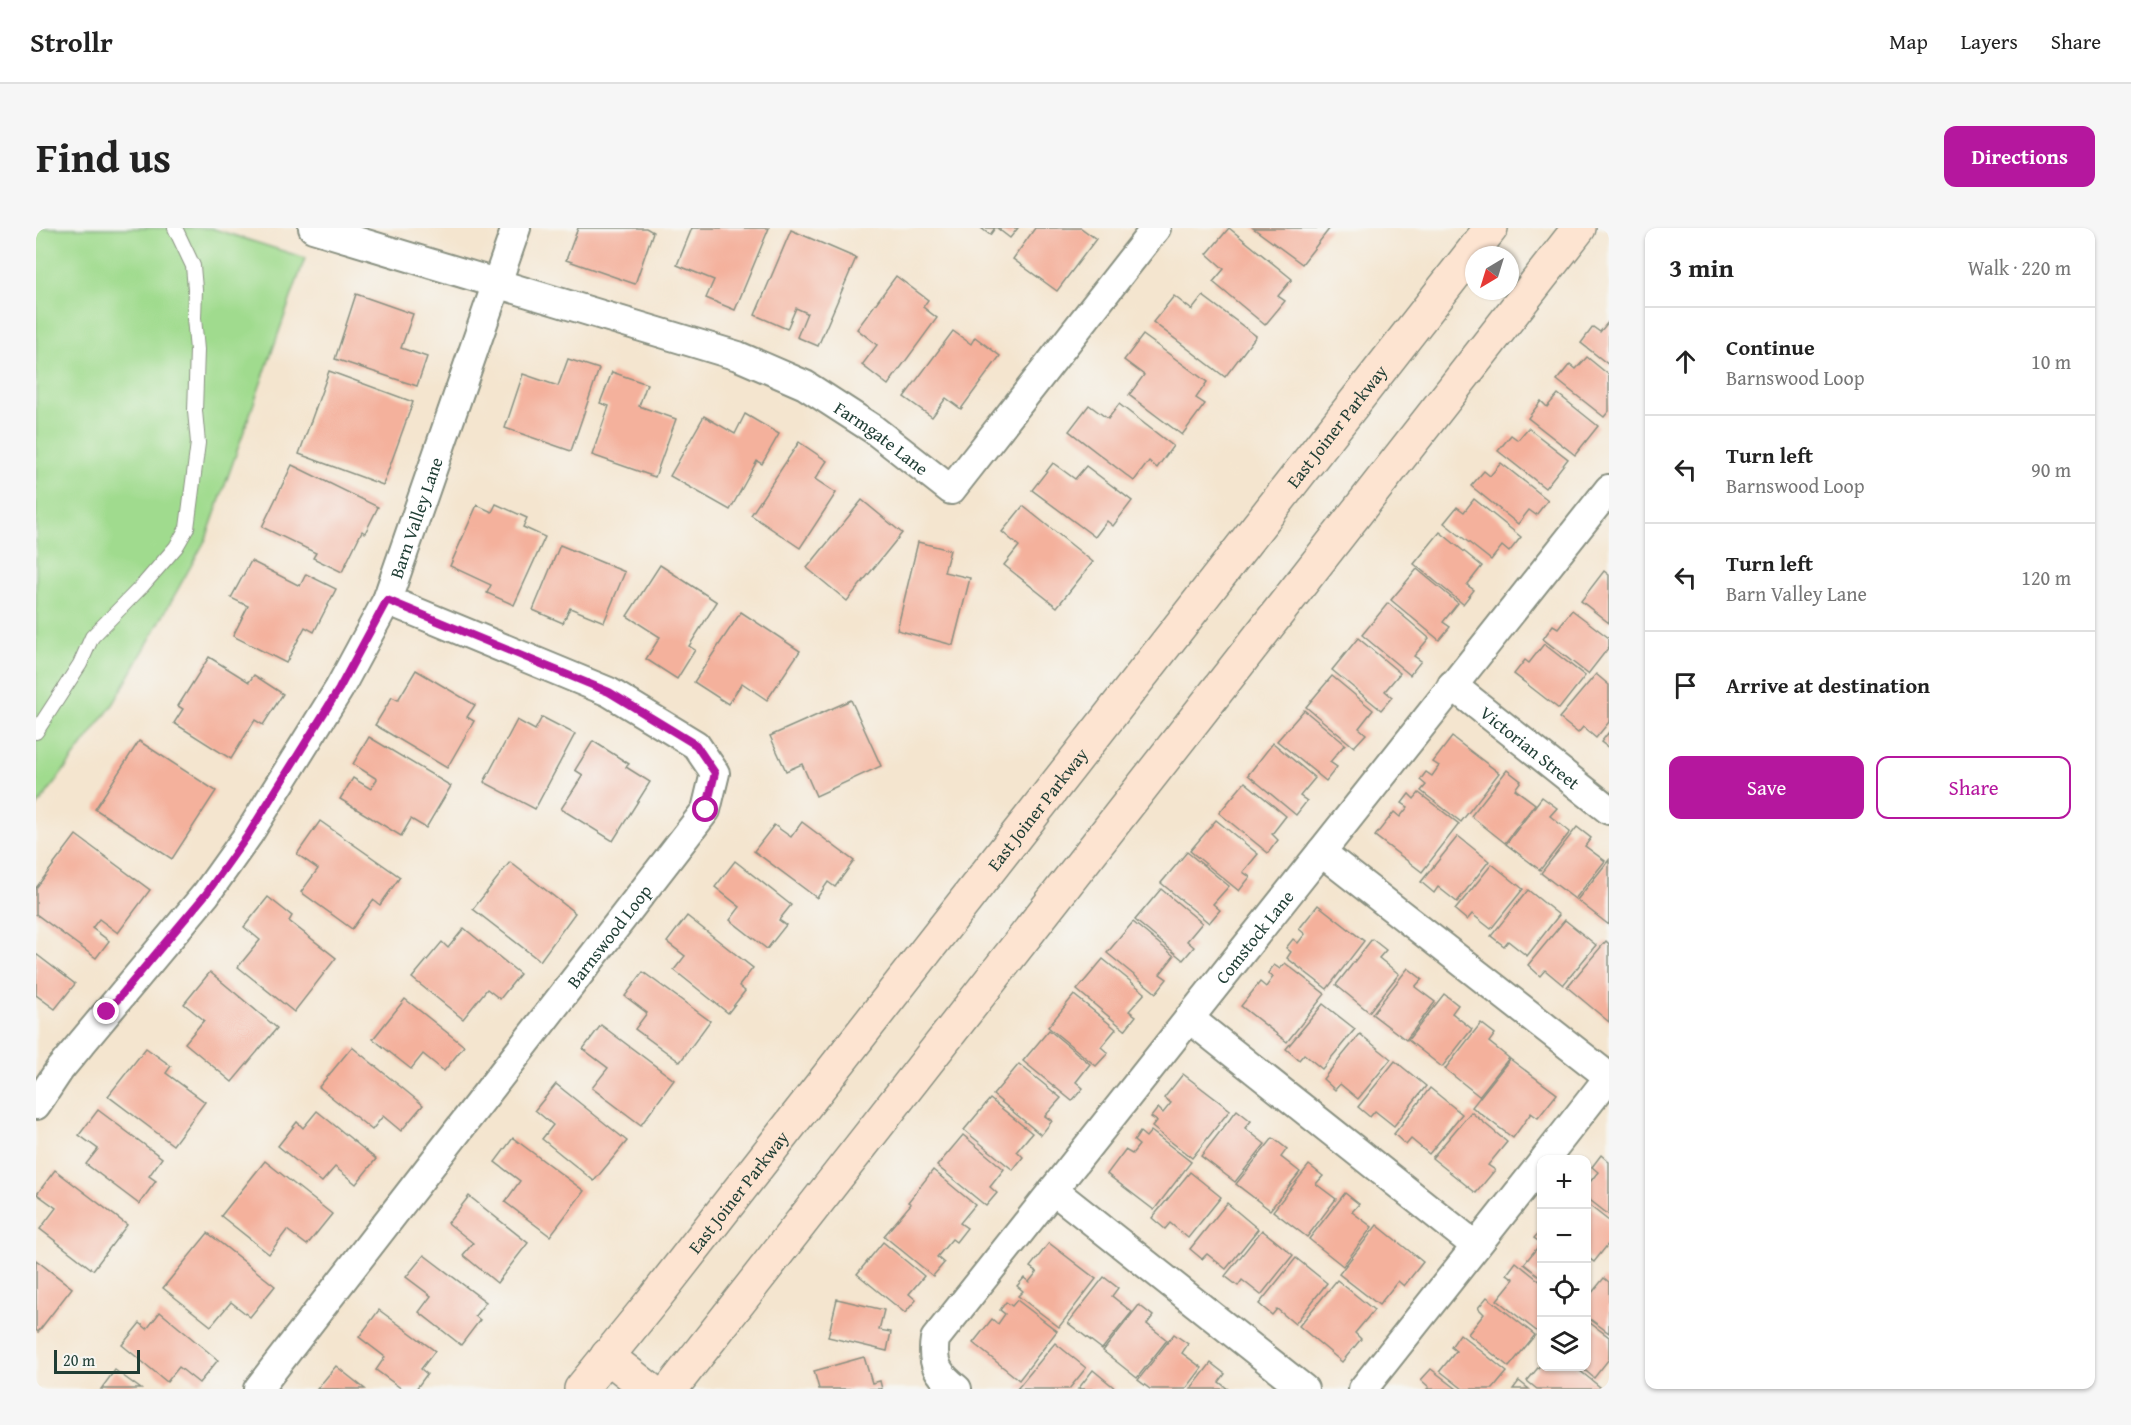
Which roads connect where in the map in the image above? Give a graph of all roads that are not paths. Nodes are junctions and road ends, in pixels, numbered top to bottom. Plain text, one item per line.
1 (175, 228) edge
2 (313, 228) edge
3 (516, 228) edge
4 (1156, 228) edge
5 (1491, 228) edge
6 (1579, 228) edge
7 (497, 284) junction
8 (1609, 489) edge
9 (1600, 520) edge
10 (387, 600) junction
11 (1452, 685) junction
12 (36, 732) edge
13 (1609, 810) edge
14 (1321, 852) junction
15 (1189, 1018) junction
16 (1609, 1077) edge
17 (36, 1106) edge
18 (1548, 1155) edge
19 (1537, 1169) edge
20 (1053, 1190) junction
21 (1476, 1246) junction
22 (607, 1356) junction
23 (258, 1389) edge
24 (581, 1389) edge
25 (649, 1389) edge
26 (671, 1389) edge
27 (957, 1389) edge
28 (1304, 1389) edge
29 (1363, 1389) edge

1 - 12 lane
2 - 7 street
3 - 7 street, Barn Valley Lane
4 - 7 street, Farmgate Lane
5 - 22 main road, East Joiner Parkway
6 - 26 main road
7 - 10 street, Barn Valley Lane
8 - 9 street, Comstock Lane
9 - 11 street, Comstock Lane
10 - 17 street, Barn Valley Lane
10 - 23 street, Barnswood Loop
11 - 13 street, Victorian Street
11 - 14 street, Comstock Lane
14 - 15 street, Comstock Lane
14 - 16 street
15 - 20 street, Comstock Lane
15 - 21 street
16 - 18 street
19 - 21 street
20 - 27 street, Comstock Lane
20 - 28 street
21 - 29 street
22 - 24 main road, East Joiner Parkway
22 - 25 main road

